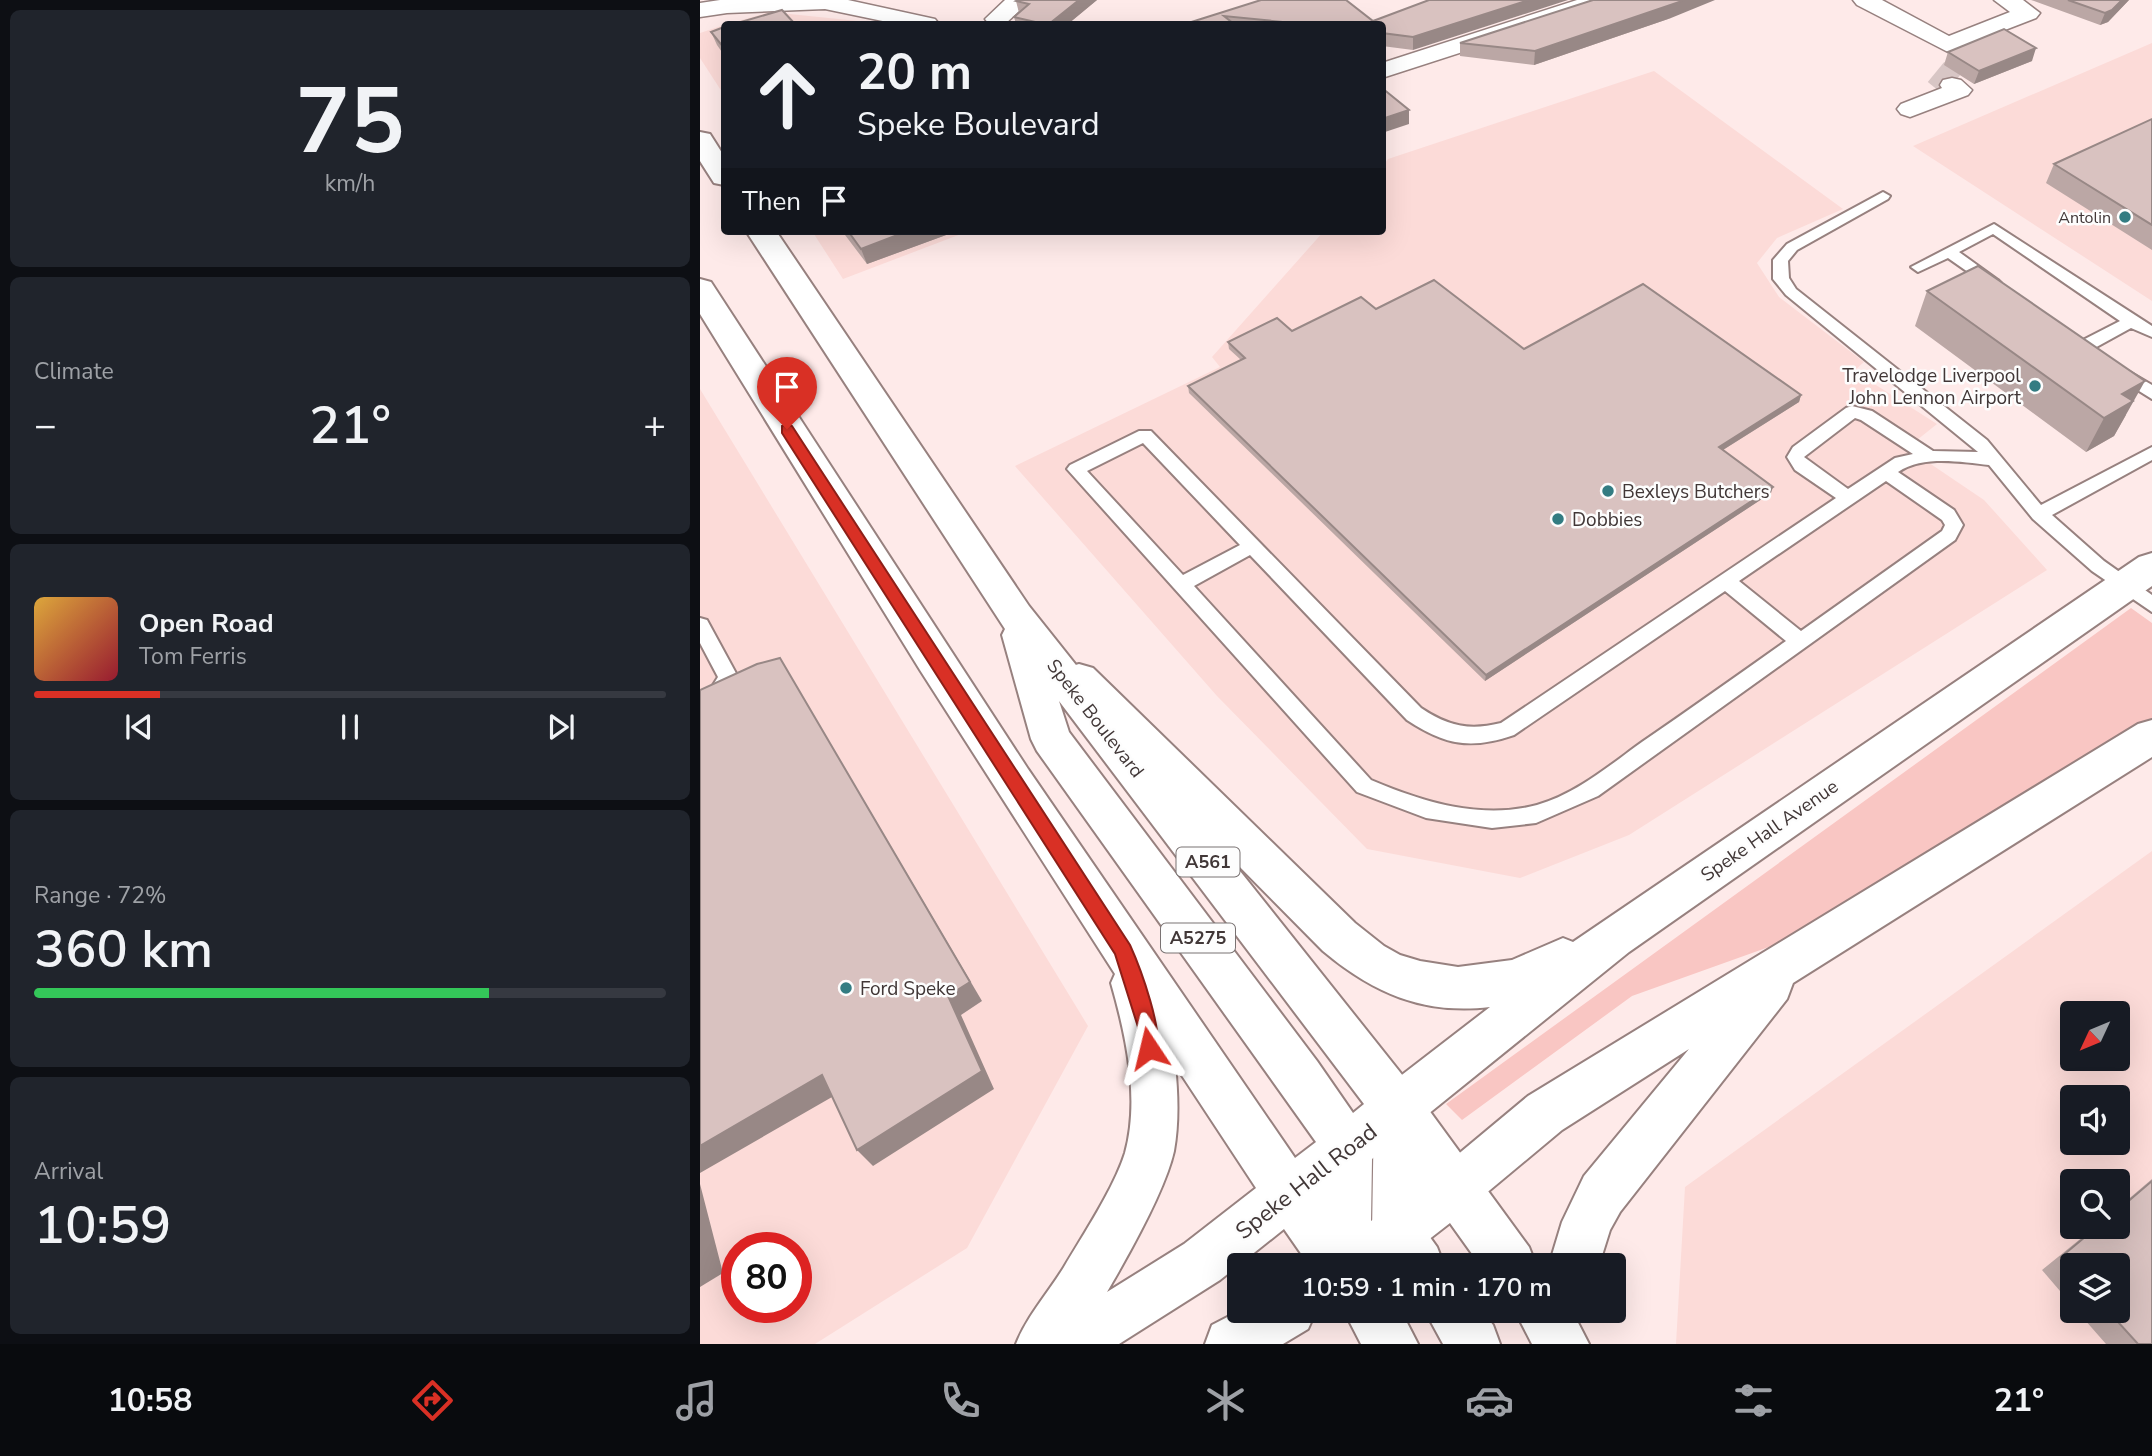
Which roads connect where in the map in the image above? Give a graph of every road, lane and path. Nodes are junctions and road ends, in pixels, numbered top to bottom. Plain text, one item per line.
1 (1020, 0) edge
2 (1600, 0) edge
3 (1865, 0) edge
4 (2007, 0) edge
5 (820, 1) edge
6 (2038, 6) edge
7 (700, 10) edge
8 (997, 19) dead end
9 (907, 21) edge
10 (1932, 38) junction
11 (1930, 65) dead end
12 (1386, 70) edge
13 (1952, 85) dead end
14 (1910, 109) dead end
15 (700, 140) edge
16 (721, 172) edge
17 (1883, 196) dead end
18 (764, 235) edge
19 (1949, 252) junction
20 (1918, 267) dead end
21 (700, 289) edge
22 (2006, 291) edge
23 (2131, 321) junction
24 (2152, 332) edge
25 (2152, 393) edge
26 (2152, 453) edge
27 (1930, 457) junction
28 (1994, 459) junction
29 (1886, 472) junction
30 (1849, 498) junction
31 (2039, 514) junction
32 (1252, 546) junction
33 (1726, 581) junction
34 (1181, 585) junction
35 (2142, 586) edge
36 (1016, 616) junction
37 (700, 625) edge
38 (1800, 641) junction
39 (700, 709) edge
40 (2152, 736) edge
41 (1613, 937) junction
42 (1124, 951) junction
43 (1788, 964) junction
44 (1398, 1108) junction
45 (1348, 1148) junction
46 (1455, 1188) junction
47 (1290, 1194) junction
48 (1408, 1249) edge
49 (1331, 1253) edge
50 (1345, 1253) edge
51 (1502, 1253) edge
52 (1578, 1253) edge
53 (1269, 1323) edge
54 (1378, 1323) edge
55 (1459, 1323) edge
56 (1549, 1323) edge
57 (1567, 1323) edge
58 (1042, 1344) edge
59 (1071, 1344) edge
60 (1231, 1344) edge
61 (1392, 1344) edge
62 (1474, 1344) edge
63 (1563, 1344) edge
64 (1570, 1344) edge

1 - 8 street
2 - 12 street
3 - 10 street
4 - 6 street
5 - 7 street
5 - 9 street
6 - 10 street
10 - 11 street
13 - 14 street
15 - 16 main road
17 - 28 lane
18 - 36 main road, Speke Boulevard / A561
19 - 20 lane
19 - 22 lane
19 - 23 lane
21 - 42 main road
23 - 24 lane
23 - 25 lane
26 - 31 lane
27 - 28 lane
27 - 29 lane
27 - 30 lane
28 - 31 lane
29 - 30 lane
29 - 38 lane
30 - 33 lane
31 - 35 lane
32 - 33 lane
32 - 34 lane
32 - 34 lane
33 - 38 lane
34 - 38 lane
35 - 41 main road, Speke Hall Avenue
36 - 41 main road
36 - 44 main road, Speke Boulevard / A561
36 - 45 main road, A5275
37 - 39 lane
40 - 43 main road
41 - 44 main road, Speke Hall Avenue
42 - 47 main road
42 - 58 main road
43 - 46 main road
43 - 52 main road
44 - 45 main road, Speke Hall Road
44 - 46 main road, Speke Boulevard / A561
44 - 48 main road
45 - 47 main road, Speke Hall Road
45 - 50 main road
46 - 48 main road
46 - 51 main road, A561
47 - 49 main road
47 - 59 main road, Speke Hall Road
53 - 60 main road
54 - 61 main road
55 - 62 main road
56 - 63 main road
57 - 64 main road

